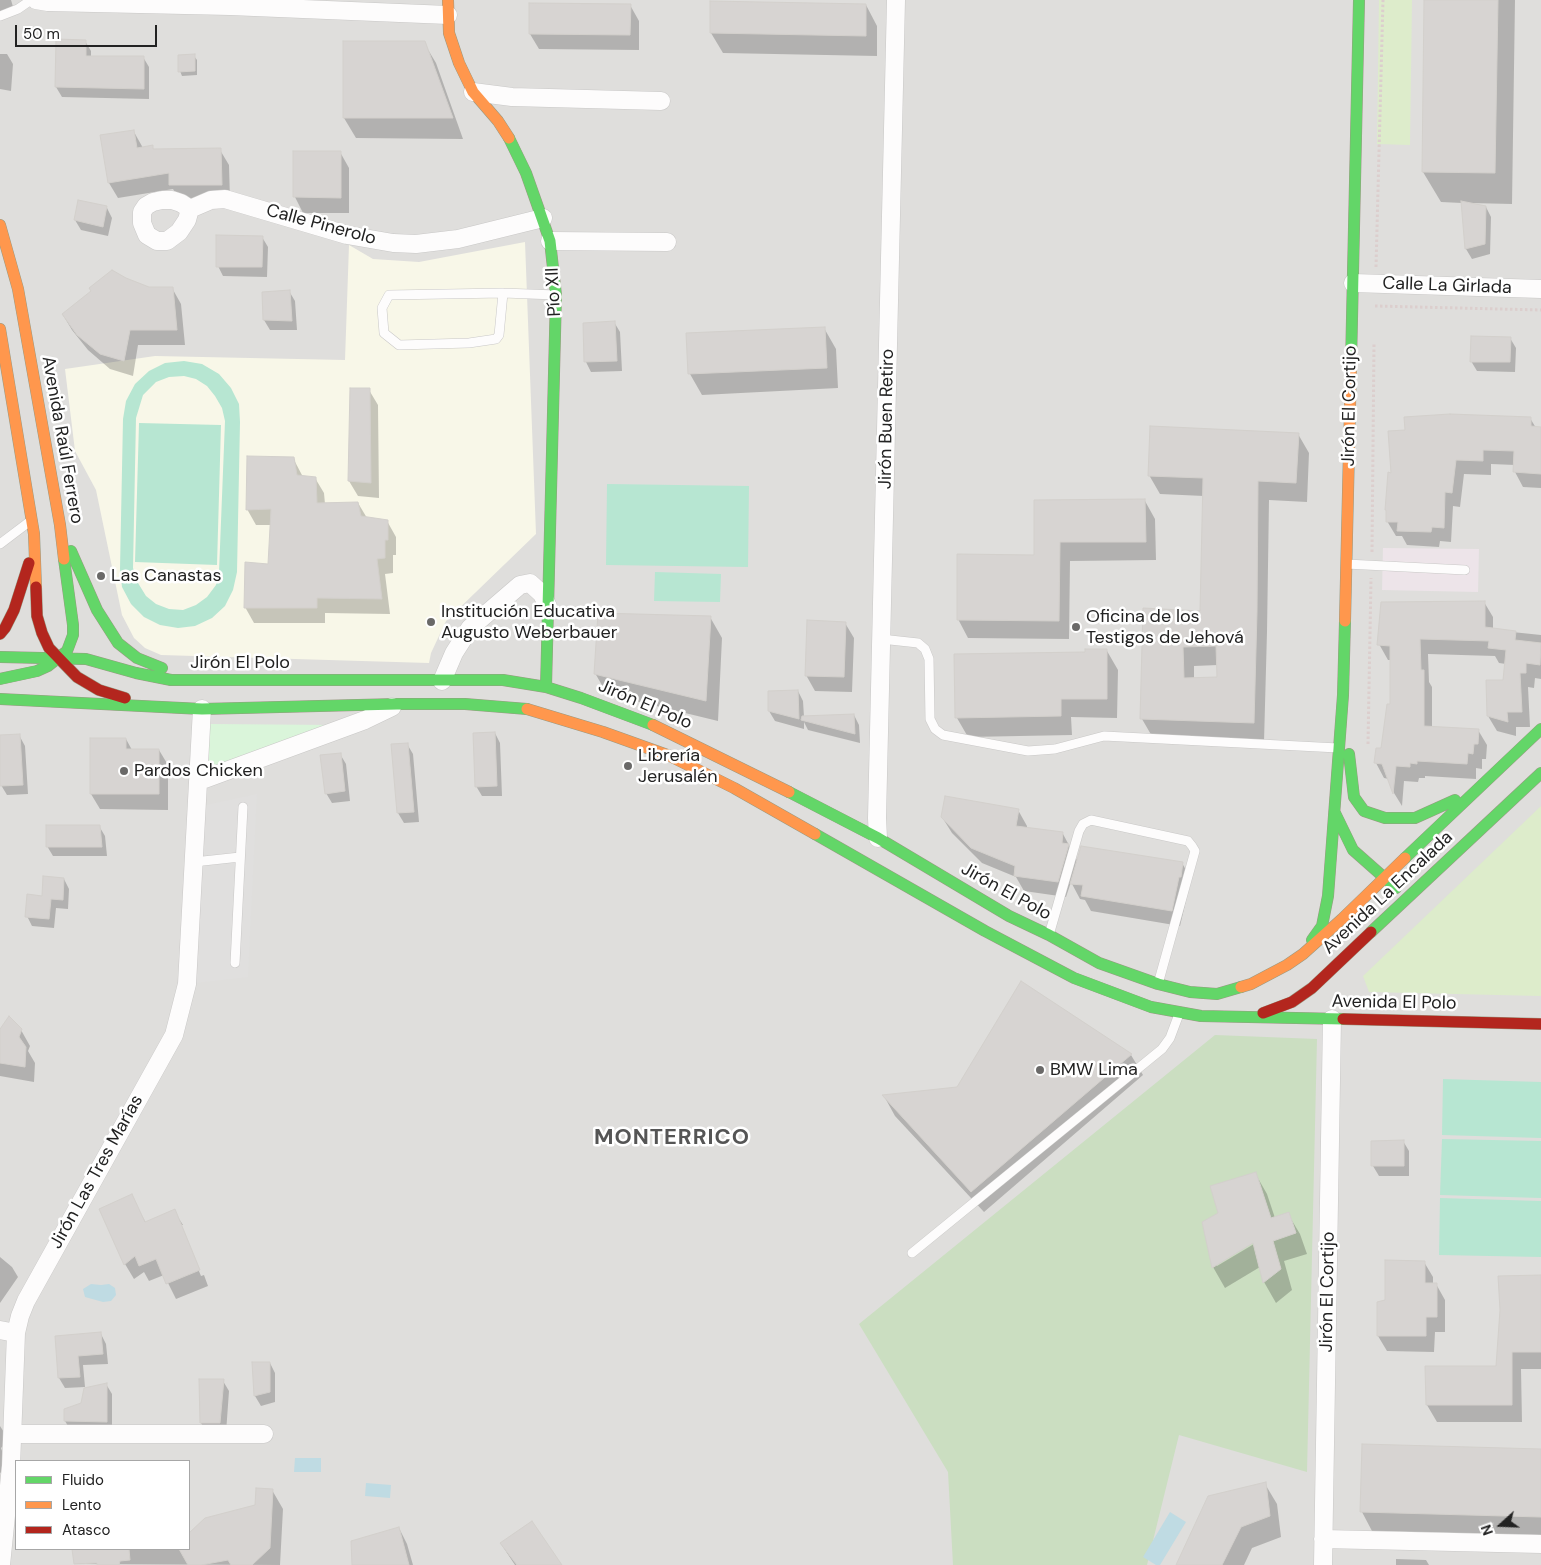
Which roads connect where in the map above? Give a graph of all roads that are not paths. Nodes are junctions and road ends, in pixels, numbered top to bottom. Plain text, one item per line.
1 (31, 0) edge
2 (36, 0) edge
3 (896, 0) edge
4 (1359, 0) edge
5 (230, 3) edge
6 (448, 7) edge
7 (0, 16) edge
8 (473, 92) junction
9 (661, 101) dead end
10 (190, 209) dead end
11 (543, 218) junction
12 (0, 225) edge
13 (550, 240) junction
14 (667, 242) dead end
15 (1352, 283) junction
16 (1541, 290) edge
17 (504, 293) junction
18 (556, 295) junction
19 (0, 329) edge
20 (31, 520) junction
21 (60, 525) junction
22 (34, 534) junction
23 (2, 539) edge
24 (1346, 564) junction
25 (1465, 570) dead end
26 (549, 610) junction
27 (0, 634) edge
28 (881, 639) junction
29 (0, 657) edge
30 (59, 658) junction
31 (0, 679) edge
32 (262, 681) junction
33 (442, 681) junction
34 (546, 687) junction
35 (1342, 695) junction
36 (0, 699) edge
37 (397, 704) junction
38 (152, 707) junction
39 (202, 709) junction
40 (1541, 729) edge
41 (1339, 748) junction
42 (1541, 773) edge
43 (199, 781) junction
44 (1478, 786) junction
45 (243, 807) dead end
46 (1334, 811) junction
47 (878, 838) junction
48 (240, 858) junction
49 (194, 862) junction
50 (1384, 878) junction
51 (1408, 898) junction
52 (1342, 919) junction
53 (1049, 935) junction
54 (1303, 954) junction
55 (235, 964) dead end
56 (1321, 980) junction
57 (1158, 984) junction
58 (1179, 1013) junction
59 (1247, 1017) junction
60 (1332, 1019) junction
61 (1541, 1024) edge
62 (912, 1253) dead end
63 (8, 1332) edge
64 (13, 1434) junction
65 (264, 1434) dead end
66 (1323, 1539) junction
67 (1541, 1544) edge
68 (1, 1565) edge
69 (1323, 1565) edge

1 - 7 lane
2 - 5 street
3 - 28 street, Jirón Buen Retiro
4 - 15 main road, Jirón El Cortijo
5 - 6 street
6 - 8 main road, Pío XII
8 - 9 street
8 - 11 main road, Pío XII
10 - 11 street, Calle Pinerolo
11 - 13 main road, Pío XII
12 - 21 main road, Avenida Raúl Ferrero
13 - 14 street
13 - 18 main road, Pío XII
15 - 16 street, Calle La Girlada
15 - 24 main road, Jirón El Cortijo
17 - 17 lane
17 - 18 lane
18 - 26 main road, Pío XII
19 - 20 main road
20 - 22 main road
20 - 23 lane
21 - 30 main road, Avenida Raúl Ferrero
21 - 32 main road
22 - 27 main road
22 - 30 main road
24 - 25 lane
24 - 35 main road, Jirón El Cortijo
26 - 33 street
26 - 34 main road, Pío XII
28 - 41 lane
28 - 47 street, Jirón Buen Retiro
29 - 30 main road, Jirón El Polo
30 - 31 main road, Avenida Raúl Ferrero
30 - 32 main road, Jirón El Polo
30 - 38 main road
32 - 33 main road, Jirón El Polo
33 - 34 main road, Jirón El Polo
34 - 47 main road, Jirón El Polo
35 - 41 main road, Jirón El Cortijo
35 - 44 main road
36 - 38 main road
37 - 39 main road
37 - 43 street
37 - 58 main road
38 - 39 main road
39 - 43 street, Jirón Las Tres Marías
40 - 44 main road, Avenida La Encalada
41 - 46 main road, Jirón El Cortijo
42 - 51 main road, Avenida La Encalada
43 - 49 street, Jirón Las Tres Marías
44 - 50 main road, Avenida La Encalada
45 - 48 lane
46 - 50 main road, Jirón El Cortijo
46 - 54 main road, Jirón El Cortijo
47 - 53 main road, Jirón El Polo
48 - 49 lane
48 - 55 lane
49 - 63 street, Jirón Las Tres Marías
50 - 51 main road, Jirón El Cortijo
50 - 52 main road, Avenida La Encalada
51 - 56 main road, Avenida La Encalada
52 - 54 main road, Avenida La Encalada
52 - 56 main road
53 - 57 main road, Jirón El Polo
53 - 57 lane
54 - 57 main road, Jirón El Polo
56 - 59 main road, Avenida La Encalada
58 - 59 main road
58 - 62 lane
59 - 60 main road, Avenida El Polo
60 - 61 main road, Avenida El Polo
60 - 66 street, Jirón El Cortijo
63 - 64 street, Jirón Las Tres Marías
64 - 65 street
64 - 68 street, Jirón Las Tres Marías
66 - 67 street
66 - 69 street, Jirón El Cortijo

